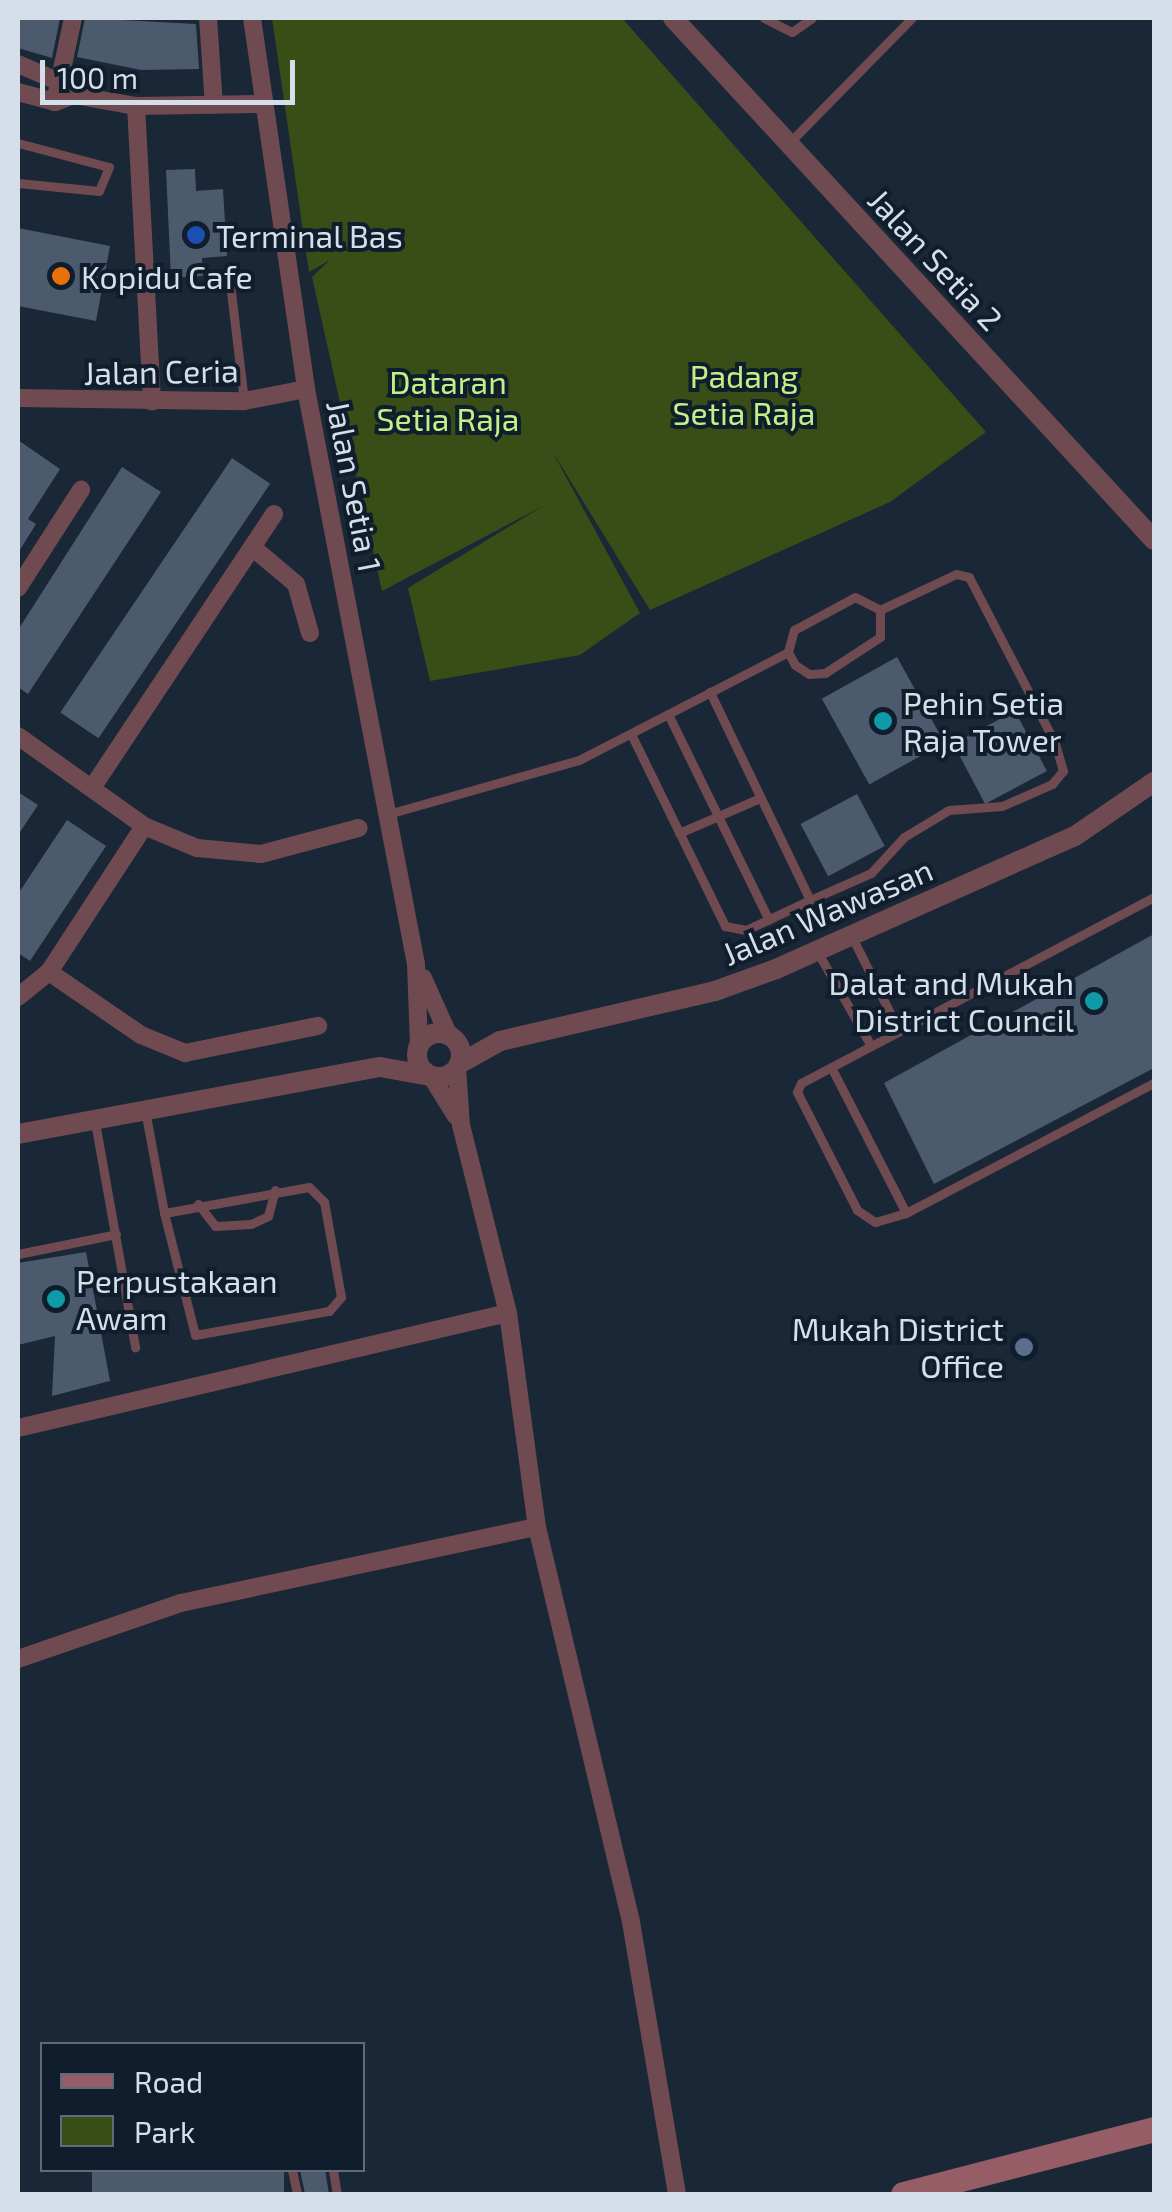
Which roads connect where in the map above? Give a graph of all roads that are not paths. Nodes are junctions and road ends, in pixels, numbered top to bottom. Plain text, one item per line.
1 (73, 18) edge
2 (208, 18) edge
3 (252, 18) edge
4 (673, 18) edge
5 (764, 18) edge
6 (812, 18) edge
7 (912, 18) edge
8 (18, 64) edge
9 (62, 78) junction
10 (18, 92) edge
11 (74, 96) junction
12 (55, 102) junction
13 (264, 104) junction
14 (214, 105) junction
15 (136, 106) junction
16 (18, 143) edge
17 (789, 143) junction
18 (18, 182) edge
19 (229, 275) dead end
20 (306, 389) junction
21 (18, 398) edge
22 (244, 401) junction
23 (152, 402) junction
24 (82, 490) dead end
25 (274, 514) dead end
26 (1154, 540) edge
27 (252, 547) junction
28 (18, 588) edge
29 (880, 610) junction
30 (310, 633) dead end
31 (788, 652) junction
32 (710, 692) junction
33 (668, 714) junction
34 (631, 734) junction
35 (18, 736) edge
36 (1154, 782) edge
37 (92, 788) junction
38 (760, 798) junction
39 (388, 814) junction
40 (718, 816) junction
41 (144, 826) junction
42 (359, 828) dead end
43 (679, 832) junction
44 (1154, 897) edge
45 (810, 900) junction
46 (768, 920) junction
47 (852, 936) junction
48 (816, 951) junction
49 (416, 964) junction
50 (49, 972) junction
51 (18, 997) edge
52 (318, 1026) dead end
53 (899, 1032) junction
54 (448, 1034) junction
55 (500, 1042) junction
56 (419, 1044) junction
57 (871, 1046) junction
58 (458, 1066) junction
59 (831, 1066) junction
60 (380, 1067) junction
61 (430, 1076) junction
62 (1154, 1083) edge
63 (146, 1110) junction
64 (95, 1120) junction
65 (461, 1126) junction
66 (18, 1134) edge
67 (274, 1190) junction
68 (198, 1204) junction
69 (164, 1212) junction
70 (906, 1213) junction
71 (116, 1234) junction
72 (18, 1254) edge
73 (508, 1312) junction
74 (135, 1347) dead end
75 (18, 1428) edge
76 (537, 1527) junction
77 (18, 1658) edge
78 (1154, 2129) edge
79 (677, 2194) edge
80 (903, 2194) edge

1 - 9 street
2 - 14 street
3 - 13 street, Jalan Setia 1
4 - 17 street, Jalan Setia 2
5 - 6 lane
7 - 17 lane
8 - 9 street
9 - 11 street
9 - 12 street
10 - 12 street
11 - 12 street
11 - 15 street
13 - 14 street
13 - 20 street, Jalan Setia 1
14 - 15 street
15 - 23 street
16 - 18 lane
17 - 26 street, Jalan Setia 2
19 - 22 lane
20 - 22 street, Jalan Ceria
20 - 39 street, Jalan Setia 1
21 - 23 street, Jalan Ceria
22 - 23 street, Jalan Ceria
24 - 28 street
25 - 27 street
27 - 30 street
27 - 37 street
29 - 31 lane
29 - 31 lane
29 - 45 lane
31 - 32 lane
32 - 33 lane
32 - 38 lane
33 - 34 lane
33 - 40 lane
34 - 39 lane
34 - 43 lane
35 - 37 street
36 - 47 street, Jalan Wawasan
37 - 41 street
38 - 40 lane
38 - 45 lane
39 - 49 street, Jalan Setia 1
40 - 43 lane
40 - 46 lane
41 - 42 street
41 - 50 street
43 - 46 lane
44 - 53 lane
45 - 46 lane
47 - 48 street, Jalan Wawasan
47 - 53 lane
48 - 55 street, Jalan Wawasan
48 - 57 lane
49 - 54 street, Jalan Setia 1
49 - 56 street, Jalan Setia 1
50 - 51 street
50 - 52 street
53 - 57 lane
54 - 55 street, Jalan Wawasan
54 - 56 street
54 - 58 street
55 - 58 street, Jalan Wawasan
56 - 60 street
56 - 61 street
57 - 59 lane
58 - 61 street
58 - 65 street
59 - 70 lane
59 - 70 lane
60 - 61 street
60 - 63 street
61 - 65 street
62 - 70 lane
63 - 64 street
63 - 69 lane
64 - 66 street
64 - 71 lane
65 - 73 street
67 - 68 lane
67 - 68 lane
67 - 69 lane
68 - 69 lane
71 - 72 lane
71 - 74 lane
73 - 75 street
73 - 76 street
76 - 77 street
76 - 79 street
78 - 80 main road

